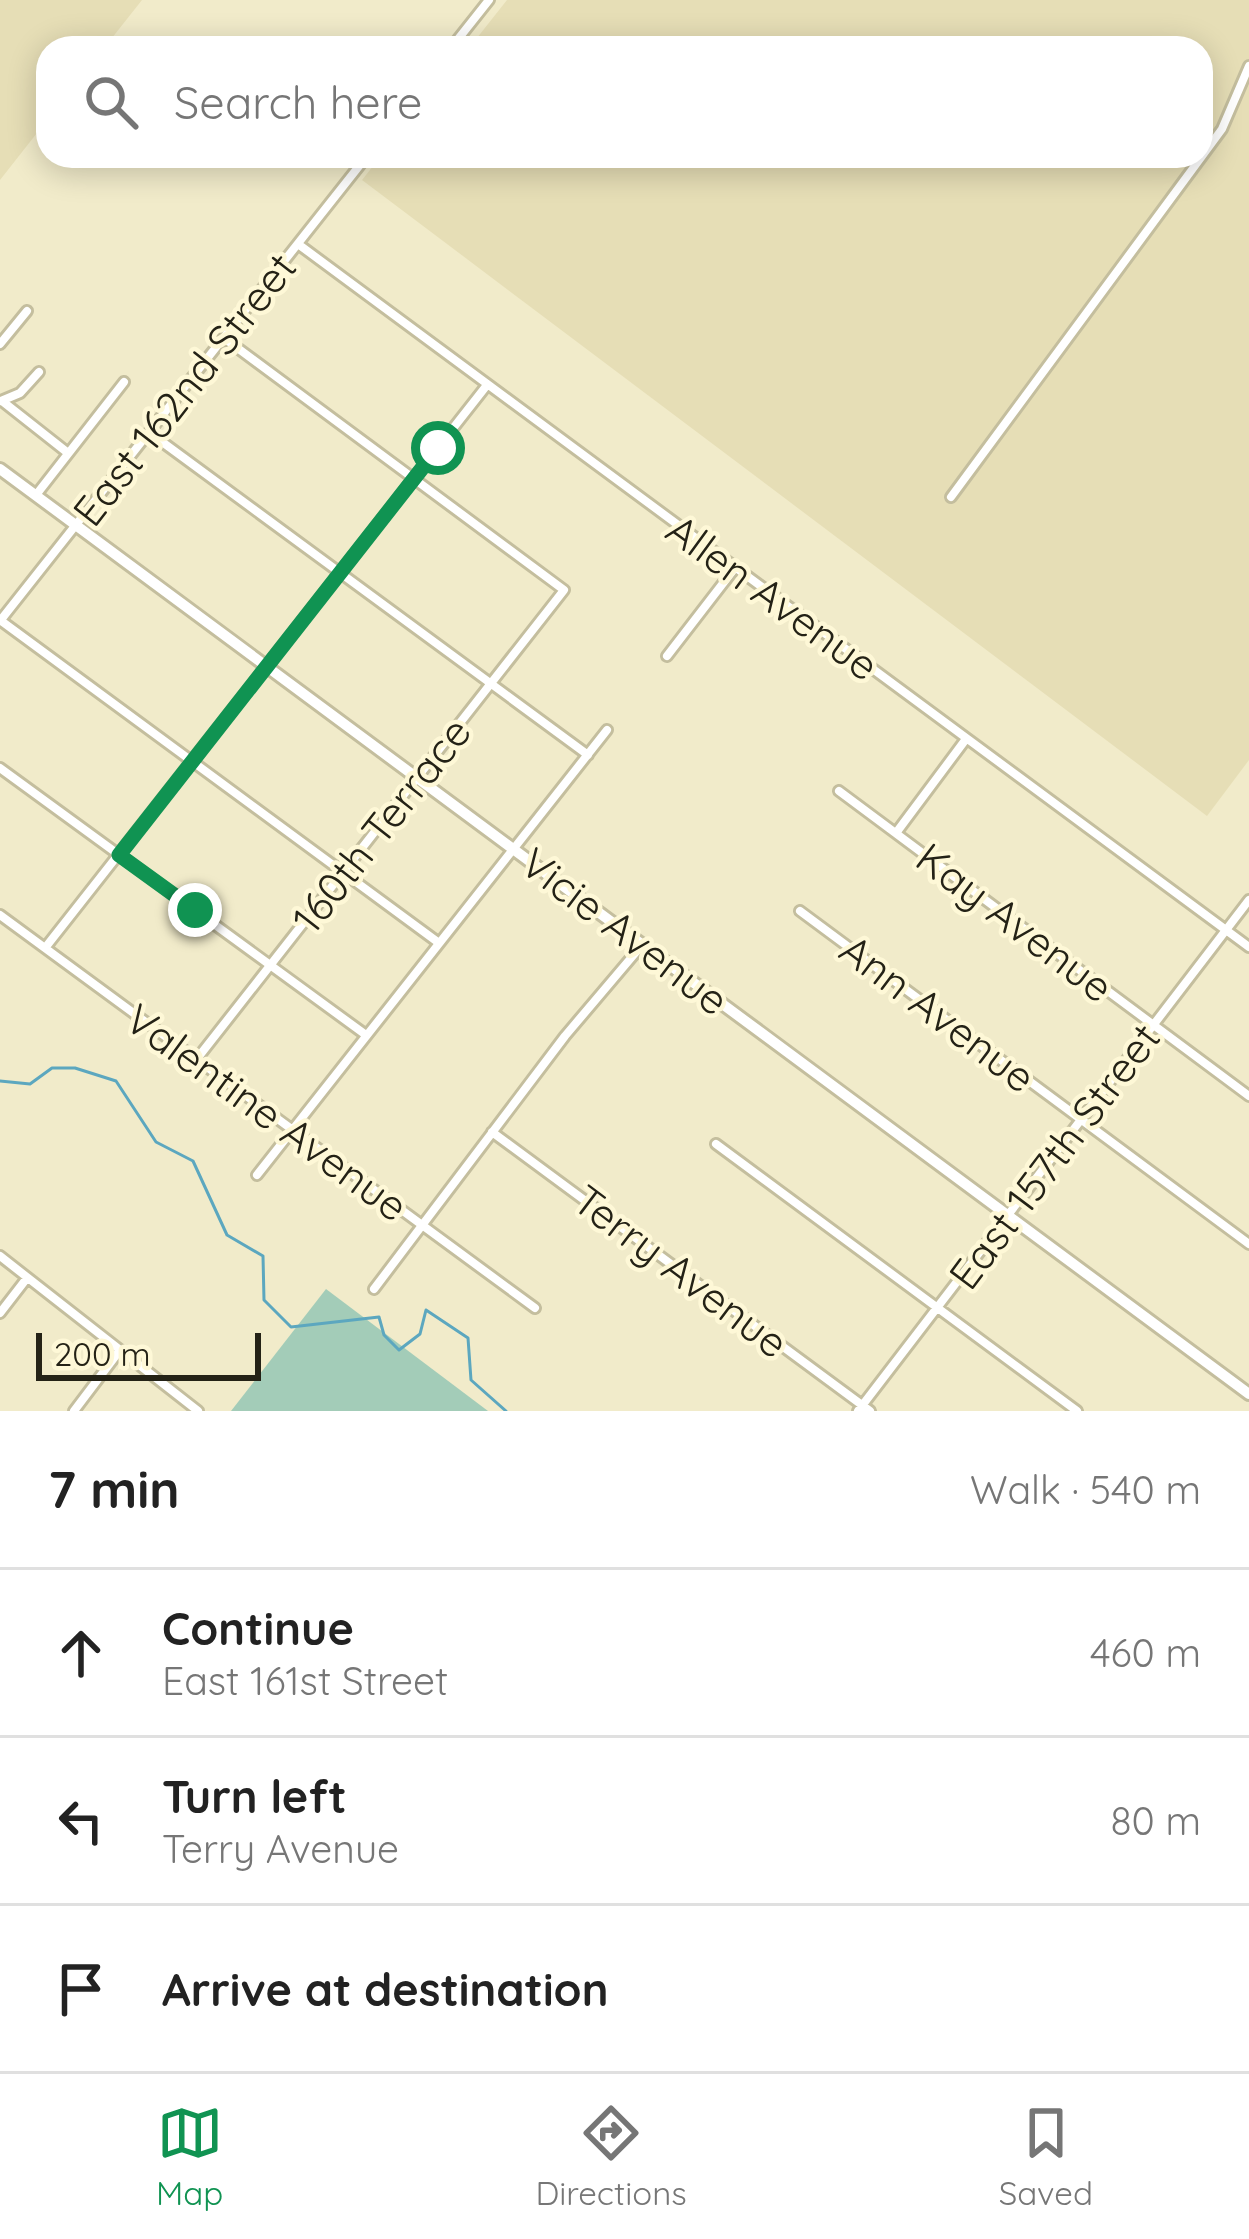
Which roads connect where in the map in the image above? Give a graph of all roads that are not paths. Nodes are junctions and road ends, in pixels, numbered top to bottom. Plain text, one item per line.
1 (489, 0) edge
2 (460, 36) edge
3 (1249, 66) edge
4 (1213, 141) edge
5 (358, 168) edge
6 (1193, 168) edge
7 (298, 244) junction
8 (27, 311) dead end
9 (224, 338) junction
10 (0, 344) edge
11 (40, 372) dead end
12 (124, 382) dead end
13 (487, 385) junction
14 (1, 401) edge
15 (149, 432) junction
16 (68, 453) junction
17 (0, 469) edge
18 (414, 479) junction
19 (36, 495) junction
20 (951, 497) dead end
21 (76, 525) junction
22 (734, 568) junction
23 (340, 574) junction
24 (0, 620) edge
25 (667, 656) dead end
26 (267, 667) junction
27 (490, 686) junction
28 (607, 730) dead end
29 (966, 740) junction
30 (588, 755) junction
31 (193, 762) junction
32 (0, 768) edge
33 (418, 778) junction
34 (838, 791) dead end
35 (896, 833) junction
36 (514, 849) junction
37 (119, 855) junction
38 (343, 872) junction
39 (1249, 900) edge
40 (800, 911) dead end
41 (0, 915) edge
42 (1226, 931) junction
43 (440, 943) junction
44 (643, 945) junction
45 (1249, 947) edge
46 (45, 948) junction
47 (270, 965) junction
48 (1154, 1026) junction
49 (366, 1035) junction
50 (196, 1060) junction
51 (1249, 1096) edge
52 (1081, 1121) junction
53 (291, 1130) junction
54 (492, 1132) junction
55 (716, 1144) dead end
56 (257, 1175) dead end
57 (1009, 1216) junction
58 (420, 1225) junction
59 (1249, 1244) edge
60 (0, 1256) edge
61 (27, 1278) junction
62 (374, 1288) dead end
63 (535, 1308) dead end
64 (938, 1308) junction
65 (0, 1313) edge
66 (120, 1350) junction
67 (1249, 1394) edge
68 (863, 1409) edge
69 (74, 1411) edge
70 (198, 1411) edge
71 (1077, 1411) edge

1 - 2 street
3 - 4 street
5 - 7 street, East 162nd Street
6 - 20 street
7 - 9 street, East 162nd Street
7 - 13 street, Allen Avenue
8 - 10 street
9 - 15 street, East 162nd Street
9 - 18 street
11 - 14 street
12 - 16 street
13 - 18 street
13 - 22 street, Allen Avenue
14 - 16 street
15 - 21 street, East 162nd Street
15 - 23 street
16 - 19 street
17 - 19 street, Vicie Avenue
18 - 23 street
18 - 27 street, 160th Terrace
19 - 21 street, Vicie Avenue
21 - 24 street, East 162nd Street
21 - 26 street, Vicie Avenue
22 - 25 street
22 - 29 street, Allen Avenue
23 - 26 street
23 - 27 street
24 - 31 street
26 - 31 street
26 - 33 street, Vicie Avenue
27 - 30 street
27 - 33 street, 160th Terrace
28 - 30 street
29 - 35 street
29 - 42 street, Allen Avenue
30 - 36 street
31 - 37 street
31 - 38 street
32 - 37 street
33 - 36 street, Vicie Avenue
33 - 38 street, 160th Terrace
34 - 35 street, Kay Avenue
35 - 48 street, Kay Avenue
36 - 43 street
36 - 44 street, Vicie Avenue
37 - 46 street
37 - 47 street
38 - 43 street
38 - 47 street, 160th Terrace
39 - 42 street, East 157th Street
40 - 52 street, Ann Avenue
41 - 46 street, Valentine Avenue
42 - 45 street, Allen Avenue
42 - 48 street, East 157th Street
43 - 49 street
44 - 54 street
44 - 57 street, Vicie Avenue
46 - 50 street, Valentine Avenue
47 - 49 street
47 - 50 street, 160th Terrace
48 - 51 street, Kay Avenue
48 - 52 street, East 157th Street
49 - 53 street
50 - 53 street, Valentine Avenue
52 - 57 street, East 157th Street
52 - 59 street, Ann Avenue
53 - 56 street
53 - 58 street, Valentine Avenue
54 - 58 street
54 - 68 street, Terry Avenue
55 - 64 street
57 - 64 street, East 157th Street
57 - 67 street, Vicie Avenue
58 - 62 street
58 - 63 street, Valentine Avenue
60 - 61 street
61 - 65 street
61 - 66 street
64 - 68 street, East 157th Street
64 - 71 street
66 - 69 street
66 - 70 street

